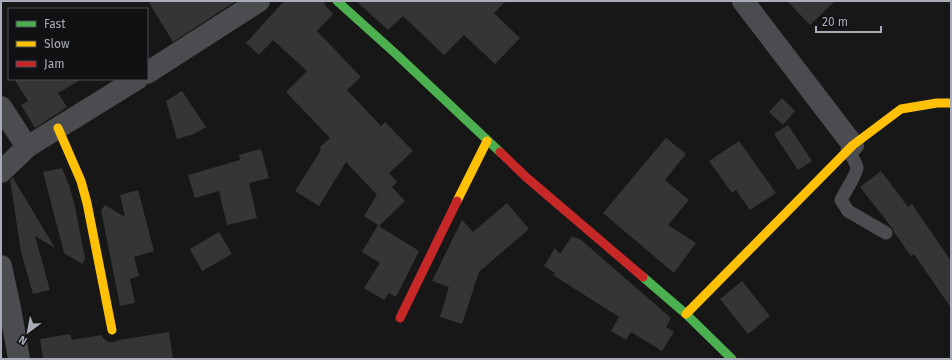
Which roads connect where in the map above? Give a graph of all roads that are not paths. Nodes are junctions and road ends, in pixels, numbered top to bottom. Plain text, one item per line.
1 (259, 1) edge
2 (337, 1) edge
3 (743, 1) edge
4 (148, 72) edge
5 (135, 80) edge
6 (951, 103) edge
7 (1, 107) edge
8 (58, 128) junction
9 (487, 141) junction
10 (27, 147) junction
11 (850, 147) junction
12 (1, 172) edge
13 (886, 233) dead end
14 (1, 266) edge
15 (686, 314) junction
16 (400, 318) dead end
17 (112, 330) dead end
18 (19, 359) edge
19 (732, 359) edge

1 - 4 street
2 - 9 street
3 - 11 street
5 - 8 street
6 - 11 street
7 - 10 street
8 - 10 street
8 - 17 street
9 - 15 street
9 - 16 street
10 - 12 street
11 - 13 lane
11 - 15 street
14 - 18 street
15 - 19 street

